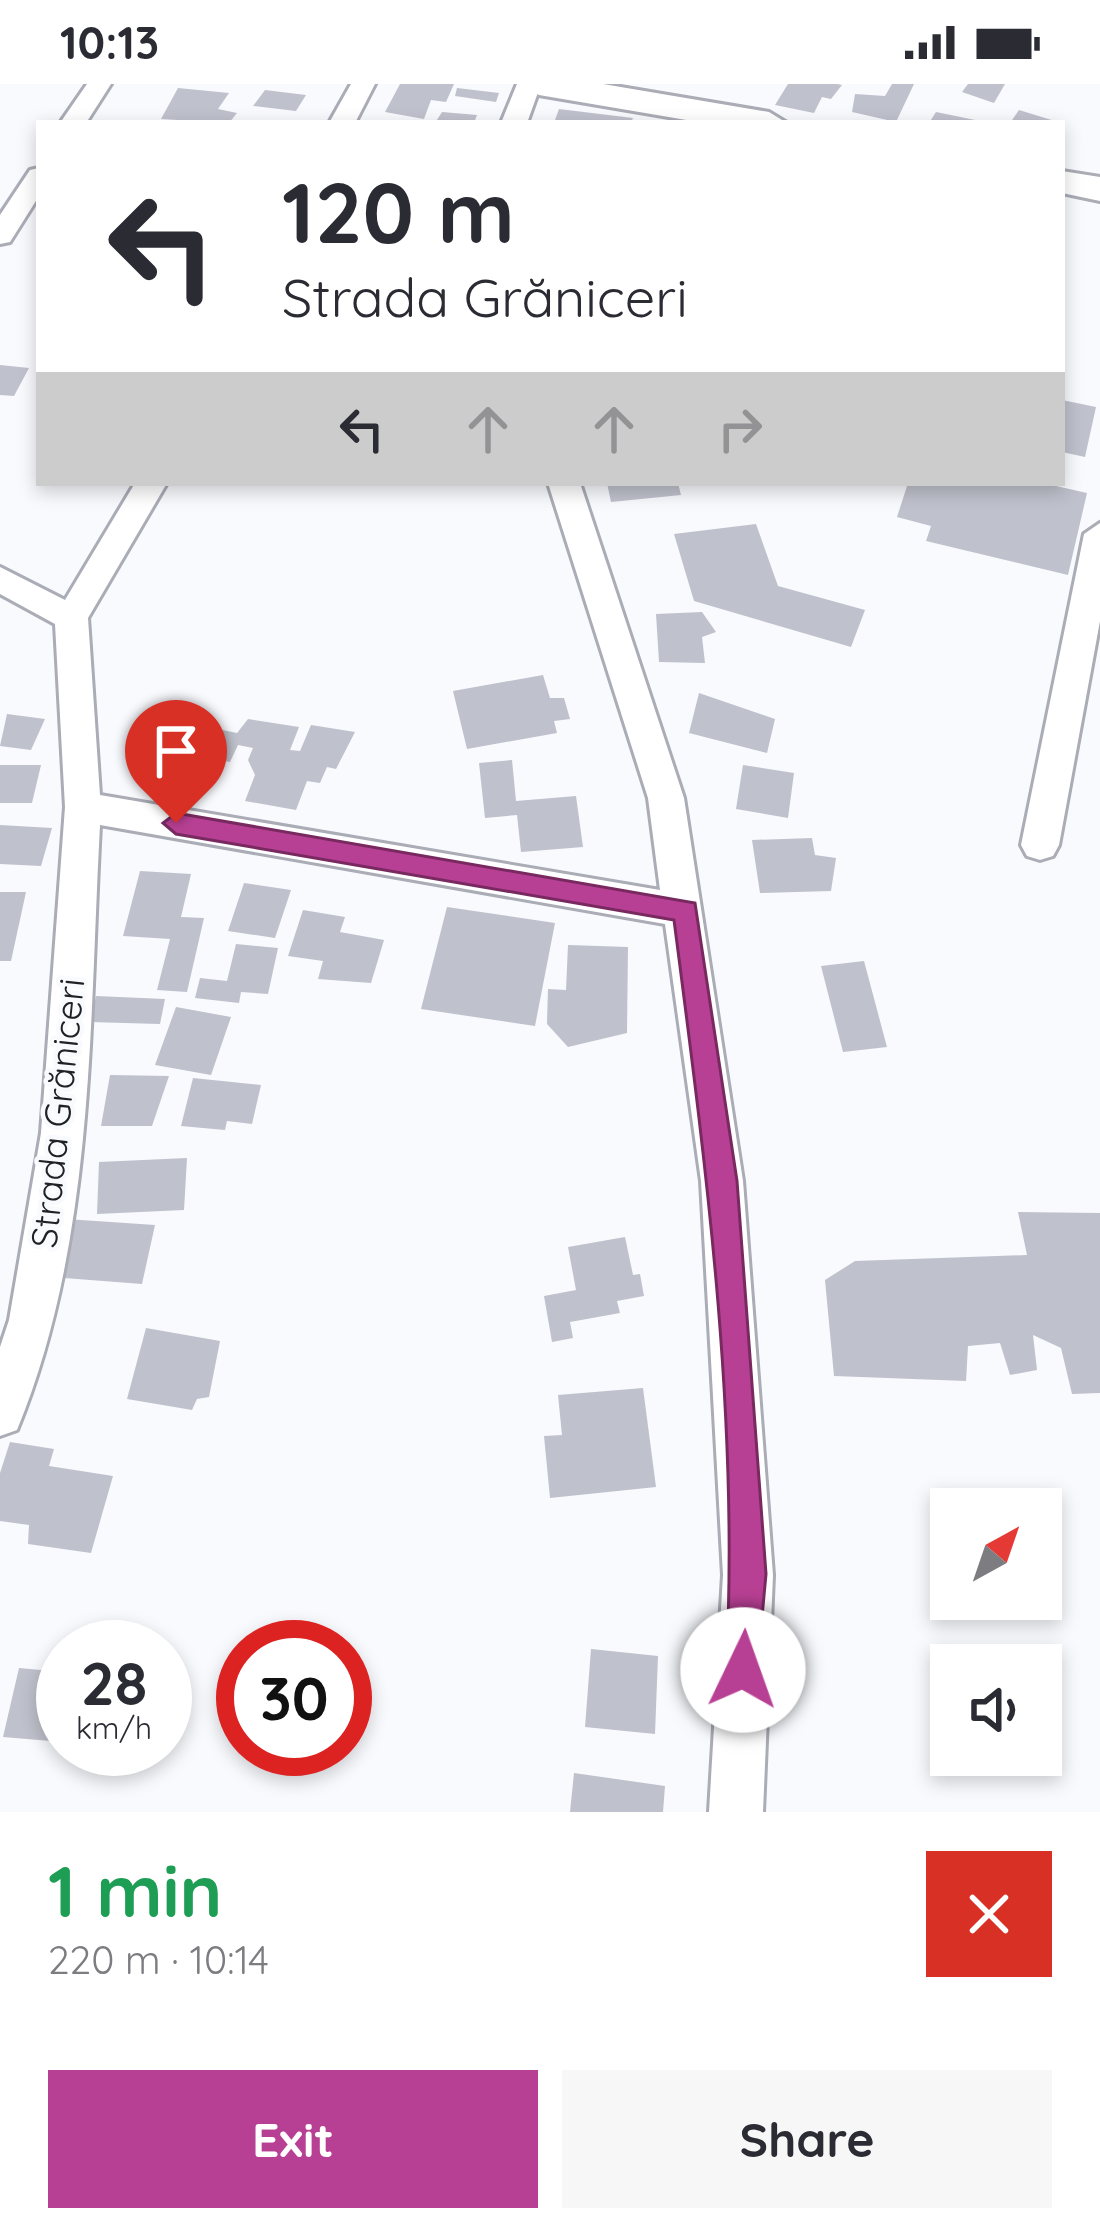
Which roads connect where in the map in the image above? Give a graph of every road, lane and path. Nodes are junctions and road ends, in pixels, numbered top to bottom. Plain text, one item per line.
1 (99, 84) edge
2 (363, 84) edge
3 (529, 84) edge
4 (539, 84) edge
5 (76, 120) edge
6 (344, 120) edge
7 (515, 120) edge
8 (752, 120) edge
9 (36, 181) edge
10 (1065, 183) edge
11 (1100, 189) edge
12 (0, 236) edge
13 (149, 486) edge
14 (565, 486) edge
15 (1100, 534) edge
16 (0, 579) edge
17 (70, 618) junction
18 (83, 807) junction
19 (1040, 845) dead end
20 (686, 911) junction
21 (0, 1413) edge
22 (736, 1812) edge

1 - 5 street
2 - 6 street
3 - 7 street
4 - 8 main road
9 - 12 street
10 - 11 main road
13 - 17 street
14 - 20 street
15 - 19 street
16 - 17 street
17 - 18 street, Strada Grăniceri
18 - 20 street
18 - 21 street, Strada Grăniceri
20 - 22 street

